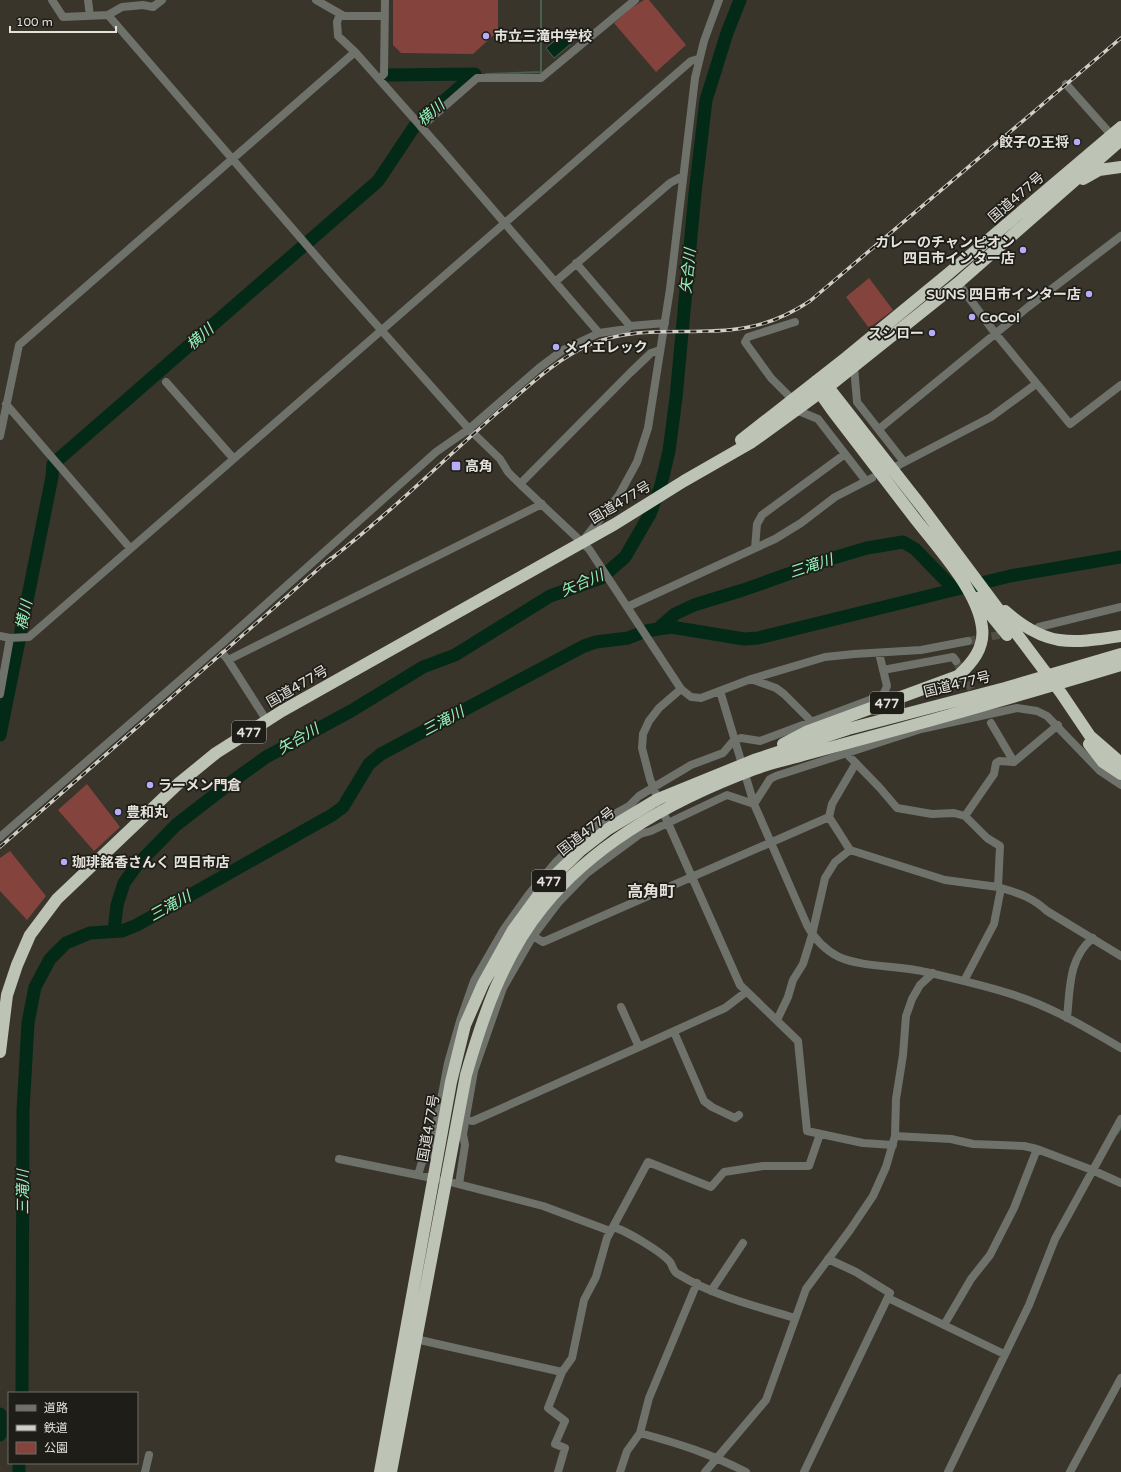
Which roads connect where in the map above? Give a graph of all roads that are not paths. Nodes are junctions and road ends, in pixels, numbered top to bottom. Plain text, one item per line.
1 (52, 0) edge
2 (88, 0) edge
3 (162, 0) edge
4 (316, 0) edge
5 (385, 0) edge
6 (635, 0) edge
7 (719, 0) edge
8 (340, 14) junction
9 (108, 15) junction
10 (90, 16) junction
11 (385, 16) junction
12 (355, 52) junction
13 (698, 59) junction
14 (379, 79) junction
15 (1066, 84) dead end
16 (419, 126) junction
17 (1121, 127) edge
18 (1117, 139) edge
19 (233, 159) junction
20 (1121, 167) edge
21 (683, 176) junction
22 (1052, 199) junction
23 (504, 223) junction
24 (1121, 236) edge
25 (576, 263) junction
26 (555, 282) junction
27 (958, 283) junction
28 (795, 322) dead end
29 (665, 323) junction
30 (630, 326) junction
31 (381, 330) junction
32 (599, 333) junction
33 (995, 333) junction
34 (660, 350) junction
35 (854, 367) junction
36 (816, 381) junction
37 (166, 382) dead end
38 (1036, 384) junction
39 (1121, 385) edge
40 (824, 390) junction
41 (792, 399) junction
42 (6, 404) junction
43 (794, 412) junction
44 (469, 428) junction
45 (879, 429) junction
46 (0, 436) edge
47 (846, 454) junction
48 (232, 458) junction
49 (684, 480) junction
50 (520, 484) junction
51 (542, 504) junction
52 (586, 545) junction
53 (130, 548) junction
54 (755, 548) junction
55 (627, 607) junction
56 (1121, 607) edge
57 (992, 612) junction
58 (1039, 627) dead end
59 (0, 636) edge
60 (1121, 636) edge
61 (10, 638) junction
62 (968, 641) tunnel mouth
63 (879, 653) junction
64 (1121, 654) edge
65 (956, 661) dead end
66 (1121, 665) edge
67 (883, 670) junction
68 (1121, 673) edge
69 (751, 680) junction
70 (680, 687) junction
71 (720, 692) junction
72 (0, 694) edge
73 (1026, 694) junction
74 (1059, 696) junction
75 (267, 721) junction
76 (811, 721) junction
77 (991, 724) dead end
78 (1058, 725) junction
79 (734, 740) junction
80 (844, 752) junction
81 (754, 760) junction
82 (1014, 762) junction
83 (856, 763) junction
84 (1121, 763) edge
85 (743, 769) junction
86 (1121, 774) edge
87 (1121, 785) edge
88 (653, 787) junction
89 (658, 799) junction
90 (754, 804) junction
91 (965, 816) junction
92 (665, 817) junction
93 (830, 817) junction
94 (0, 837) edge
95 (771, 843) junction
96 (850, 850) junction
97 (692, 878) junction
98 (1000, 888) junction
99 (812, 935) junction
100 (533, 936) junction
101 (1093, 938) junction
102 (1121, 956) edge
103 (934, 973) junction
104 (964, 981) junction
105 (746, 992) junction
106 (621, 1007) dead end
107 (1068, 1018) junction
108 (777, 1020) junction
109 (674, 1032) junction
110 (639, 1047) junction
111 (1121, 1048) edge
112 (0, 1052) edge
113 (740, 1115) dead end
114 (462, 1118) junction
115 (1121, 1119) edge
116 (820, 1134) junction
117 (895, 1136) junction
118 (893, 1145) junction
119 (1037, 1149) junction
120 (339, 1159) dead end
121 (1092, 1170) junction
122 (418, 1175) junction
123 (439, 1180) junction
124 (459, 1184) junction
125 (1121, 1184) edge
126 (611, 1229) junction
127 (744, 1243) dead end
128 (828, 1259) junction
129 (697, 1283) junction
130 (711, 1291) junction
131 (888, 1298) junction
132 (795, 1318) junction
133 (944, 1325) junction
134 (410, 1338) junction
135 (1004, 1354) junction
136 (562, 1372) junction
137 (1121, 1378) edge
138 (640, 1433) junction
139 (148, 1455) dead end
140 (717, 1457) junction
141 (145, 1472) edge
142 (380, 1472) edge
143 (391, 1472) edge
144 (558, 1472) edge
145 (620, 1472) edge
146 (705, 1472) edge
147 (746, 1472) edge
148 (804, 1472) edge
149 (948, 1472) edge
150 (1070, 1472) edge

1 - 10 street
2 - 10 street
3 - 9 street
4 - 8 street
5 - 11 street
6 - 16 street
7 - 13 street
8 - 11 street
8 - 12 street
9 - 10 street
9 - 19 street
11 - 14 street
12 - 14 street
12 - 19 street
13 - 21 street
13 - 23 street
14 - 16 street
15 - 18 street
16 - 23 street
17 - 18 highway, 国道477号 / 477
18 - 22 highway, 国道477号 / 477
18 - 36 highway, 国道477号 / 477
19 - 31 street
19 - 42 street
20 - 22 highway
21 - 25 street
21 - 29 street
22 - 27 highway, 国道477号 / 477
23 - 26 street
23 - 31 street
24 - 33 street
25 - 26 street
25 - 30 street
26 - 32 street
27 - 33 street
27 - 35 highway, 国道477号 / 477
28 - 41 street
29 - 30 street
29 - 34 street
30 - 32 street
31 - 44 street
31 - 48 street
32 - 44 street
33 - 38 street
33 - 45 street
34 - 50 street
34 - 52 street
35 - 40 highway, 国道477号 / 477
35 - 45 street
36 - 40 highway, 477
36 - 41 highway, 国道477号 / 477
37 - 48 street
38 - 39 street
38 - 45 street
40 - 43 highway, 国道477号 / 477
40 - 57 highway, 477
40 - 57 highway, 477
41 - 49 highway, 国道477号 / 477
42 - 46 street
42 - 53 street
43 - 47 street
43 - 49 highway, 国道477号 / 477
44 - 50 street
44 - 94 street
47 - 54 street
47 - 54 street
48 - 53 street
49 - 52 highway, 国道477号 / 477
50 - 51 street
51 - 52 street
51 - 75 street
52 - 55 street
52 - 75 highway, 国道477号 / 477
53 - 61 street
54 - 55 street
55 - 70 street
56 - 58 street
57 - 60 highway, 477
57 - 74 highway, 477
57 - 81 highway, 477
59 - 61 street
61 - 72 street
62 - 63 street
63 - 67 street
63 - 69 street
64 - 81 highway, 国道477号 / 477
65 - 67 street
66 - 73 highway, 国道477号 / 477
67 - 76 street
68 - 73 highway, 477
69 - 71 street
69 - 76 street
70 - 71 street
70 - 88 street
71 - 79 street
73 - 85 highway, 国道477号 / 477
74 - 84 highway, 477
74 - 86 highway, 477
75 - 112 highway, 国道477号 / 477
76 - 79 street
77 - 82 street
78 - 80 street
78 - 82 street
78 - 87 street
79 - 85 street
79 - 88 street
80 - 83 street
80 - 90 street
81 - 85 highway, 国道477号 / 477
82 - 91 street
83 - 91 street
83 - 93 street
85 - 89 highway, 国道477号 / 477
85 - 90 street
85 - 92 highway, 国道477号 / 477
88 - 89 street
88 - 122 street
89 - 92 street
89 - 123 highway, 国道477号 / 477
90 - 92 street
90 - 95 street
91 - 98 street
92 - 97 street
92 - 100 street
92 - 114 highway, 国道477号 / 477
93 - 95 street
93 - 96 street
95 - 97 street
95 - 99 street
96 - 98 street
96 - 99 street
97 - 100 street
97 - 105 street
98 - 101 street
98 - 104 street
99 - 103 street
99 - 108 street
100 - 114 street
101 - 102 street
101 - 107 street
103 - 104 street
103 - 117 street
104 - 107 street
105 - 108 street
105 - 109 street
106 - 110 street
107 - 111 street
108 - 116 street
109 - 110 street
109 - 113 street
110 - 114 street
114 - 123 highway, 国道477号 / 477
114 - 124 street
115 - 121 street
116 - 118 street
116 - 126 street
117 - 118 street
117 - 119 street
118 - 128 street
119 - 121 street
119 - 133 street
120 - 122 street
121 - 125 street
121 - 135 street
122 - 123 street
123 - 124 street
123 - 134 highway, 国道477号 / 477
124 - 126 street
126 - 129 street
126 - 136 street
127 - 130 street
128 - 131 street
128 - 132 street
129 - 130 street
129 - 138 street
130 - 132 street
131 - 133 street
131 - 148 street
132 - 140 street
133 - 135 street
134 - 136 street
134 - 142 highway, 国道477号 / 477
134 - 143 highway, 国道477号 / 477
135 - 149 street
136 - 144 street
137 - 150 street
138 - 140 street
138 - 145 street
139 - 141 street
140 - 146 street
140 - 147 street

